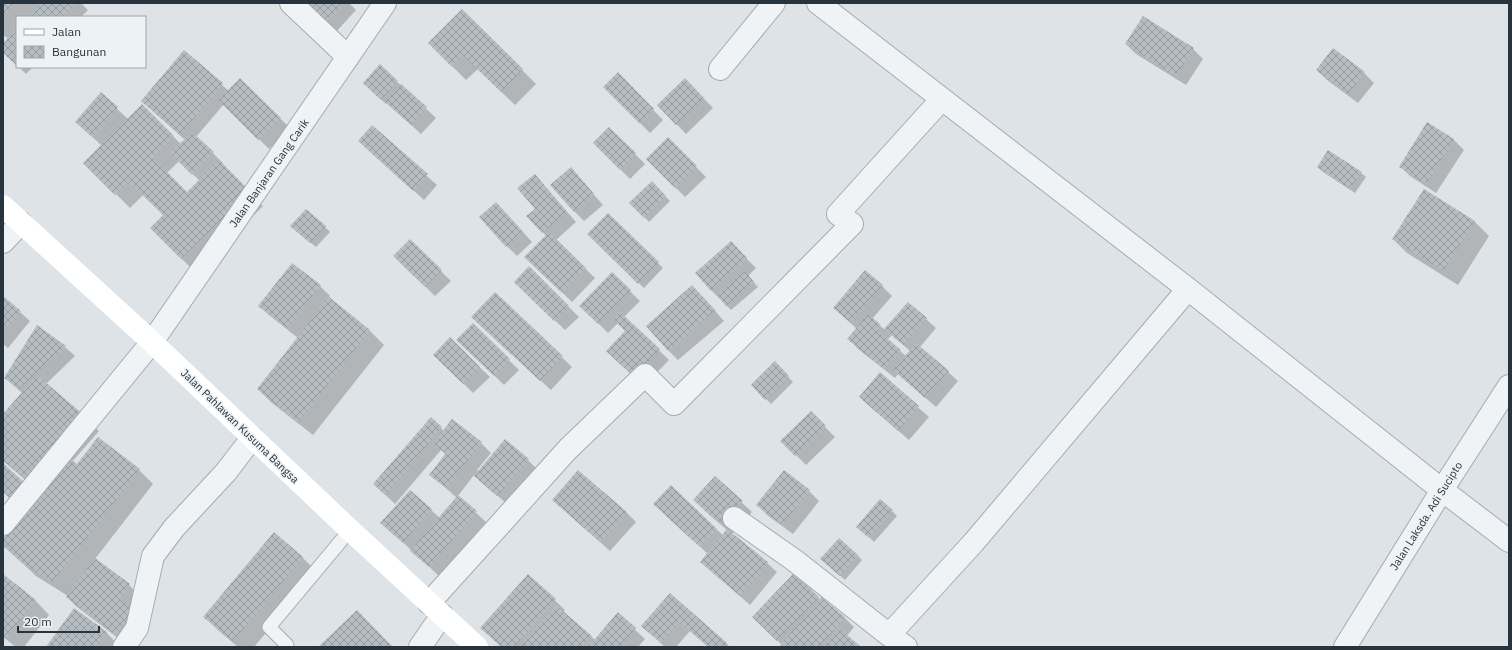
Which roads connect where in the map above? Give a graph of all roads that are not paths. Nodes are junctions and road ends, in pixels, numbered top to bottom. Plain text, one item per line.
1 (291, 3) edge
2 (385, 3) edge
3 (774, 3) edge
4 (818, 3) edge
5 (348, 57) junction
6 (720, 69) dead end
7 (942, 99) junction
8 (3, 206) edge
9 (21, 223) junction
10 (3, 242) edge
11 (1188, 289) junction
12 (152, 342) junction
13 (1509, 386) edge
14 (252, 438) junction
15 (1442, 490) junction
16 (734, 518) dead end
17 (3, 524) edge
18 (350, 530) junction
19 (1509, 541) edge
20 (435, 609) junction
21 (897, 641) edge
22 (124, 647) edge
23 (285, 647) edge
24 (420, 647) edge
25 (477, 647) edge
26 (1345, 647) edge

1 - 5 street
2 - 5 street, Jalan Banjaran Gang Carik
3 - 6 street
4 - 7 street
5 - 12 street, Jalan Banjaran Gang Carik
7 - 11 street
7 - 20 street
8 - 9 main road, Jalan Pahlawan Kusuma Bangsa
9 - 10 street
9 - 12 main road, Jalan Pahlawan Kusuma Bangsa
11 - 15 street
11 - 21 street
12 - 14 main road, Jalan Pahlawan Kusuma Bangsa
12 - 17 street, Jalan Banjaran Gang Carik
13 - 15 street, Jalan Laksda. Adi Sucipto
14 - 18 main road, Jalan Pahlawan Kusuma Bangsa
14 - 22 street
15 - 19 street
15 - 26 street, Jalan Laksda. Adi Sucipto
16 - 21 street
18 - 20 main road, Jalan Pahlawan Kusuma Bangsa
18 - 23 lane
20 - 24 street
20 - 25 main road, Jalan Pahlawan Kusuma Bangsa

